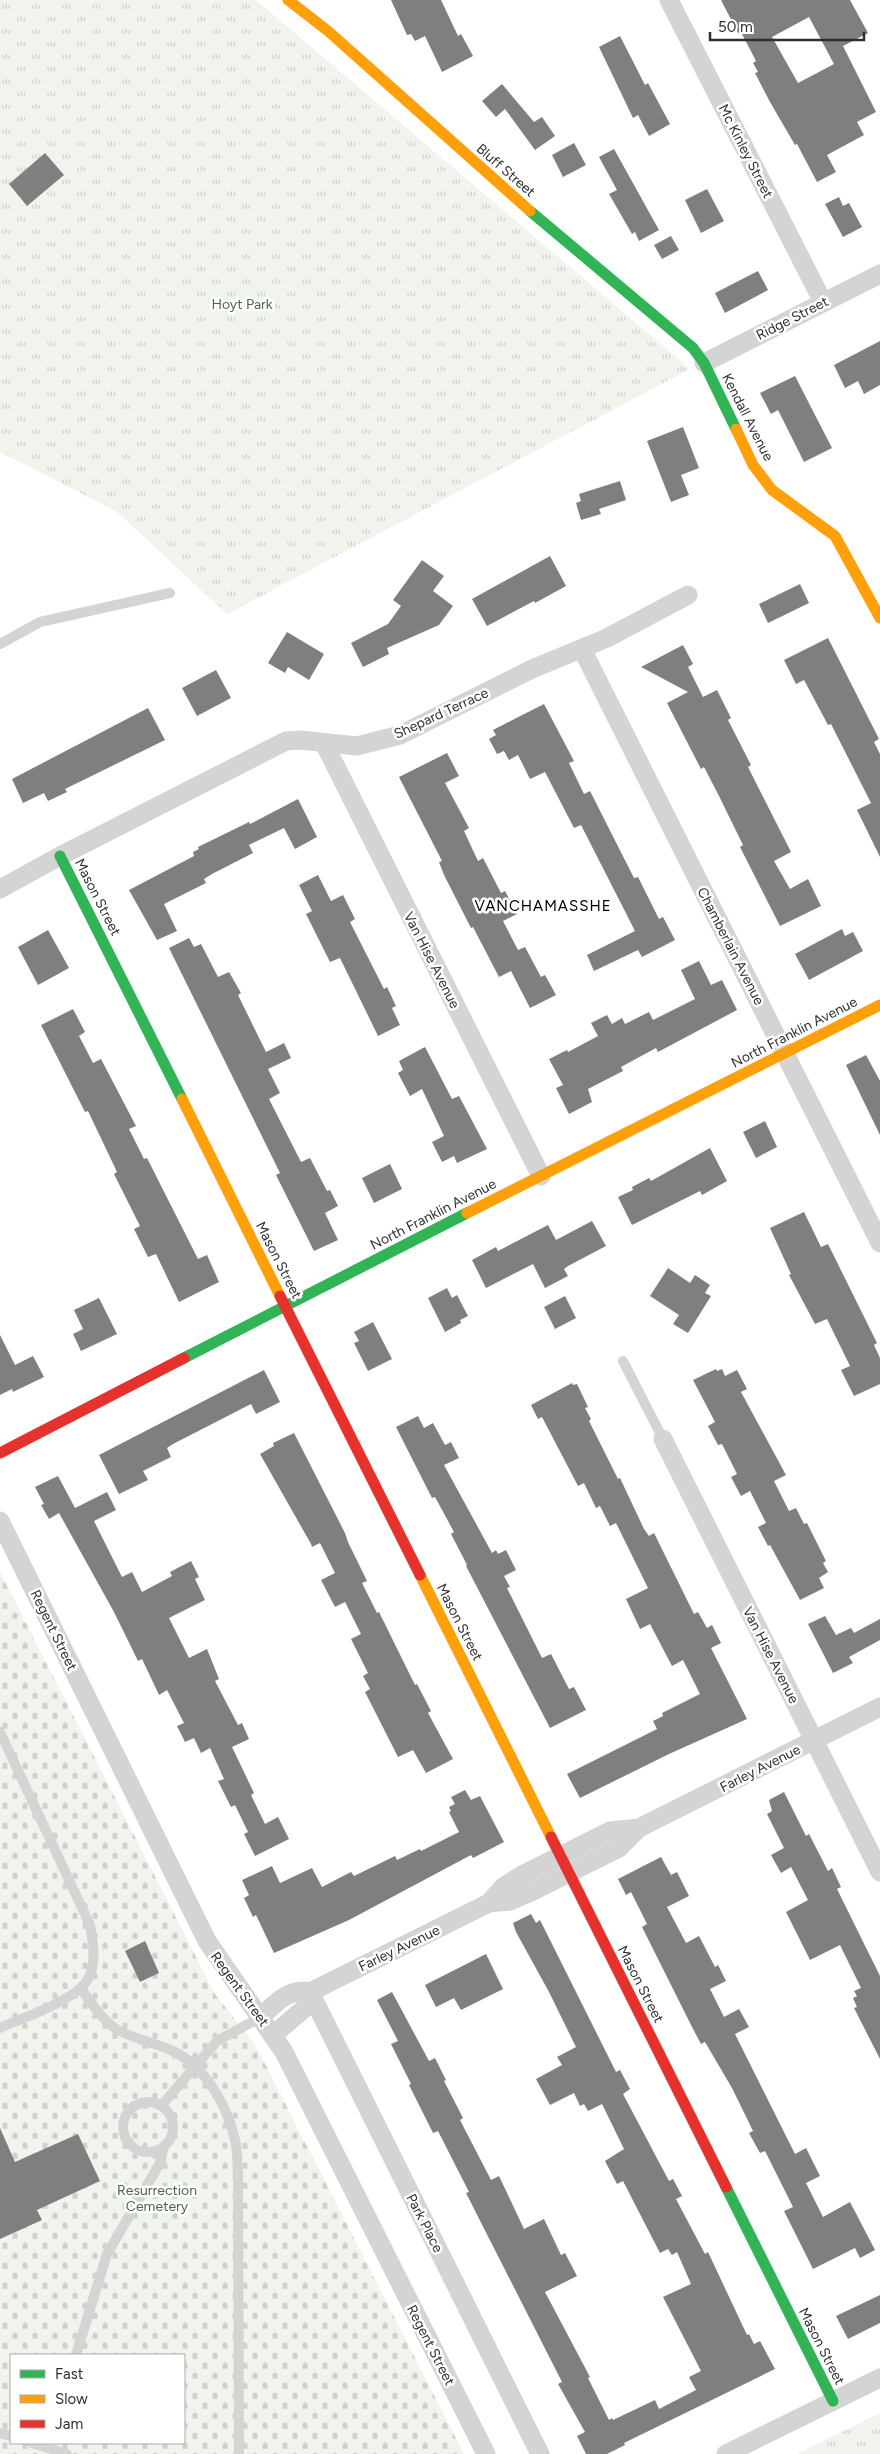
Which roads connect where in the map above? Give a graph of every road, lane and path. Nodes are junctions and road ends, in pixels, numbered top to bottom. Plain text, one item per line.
1 (288, 0) edge
2 (669, 0) edge
3 (880, 274) edge
4 (823, 302) junction
5 (704, 363) junction
6 (170, 593) dead end
7 (688, 596) dead end
8 (880, 618) edge
9 (0, 644) edge
10 (582, 649) junction
11 (324, 743) junction
12 (60, 856) junction
13 (0, 889) edge
14 (880, 1005) edge
15 (785, 1053) junction
16 (541, 1176) junction
17 (880, 1243) edge
18 (285, 1306) junction
19 (623, 1361) dead end
20 (662, 1439) joint
21 (0, 1453) edge
22 (0, 1521) edge
23 (880, 1707) edge
24 (0, 1732) edge
25 (814, 1740) junction
26 (639, 1828) junction
27 (560, 1856) junction
28 (880, 1872) edge
29 (569, 1874) junction
30 (489, 1903) junction
31 (81, 1988) junction
32 (310, 1992) junction
33 (261, 2016) junction
34 (0, 2028) edge
35 (273, 2035) junction
36 (196, 2066) junction
37 (161, 2106) junction
38 (164, 2146) junction
39 (76, 2354) edge
40 (880, 2378) edge
41 (832, 2401) junction
42 (45, 2448) edge
43 (67, 2454) edge
44 (240, 2454) edge
45 (486, 2454) edge
46 (540, 2454) edge
47 (726, 2454) edge

1 - 5 street, Bluff Street
2 - 4 street, Mc Kinley Street
3 - 4 street, Ridge Street
4 - 5 street, Ridge Street
5 - 8 street, Kendall Avenue
6 - 9 lane
7 - 10 street, Shepard Terrace
10 - 11 street, Shepard Terrace
10 - 15 street, Chamberlain Avenue
11 - 12 street, Shepard Terrace
11 - 16 street, Van Hise Avenue
12 - 13 street, Shepard Terrace
12 - 18 street, Mason Street
14 - 15 street, North Franklin Avenue
15 - 16 street, North Franklin Avenue
15 - 17 street, Chamberlain Avenue
16 - 18 street, North Franklin Avenue
18 - 21 street, North Franklin Avenue
18 - 27 street, Mason Street
19 - 20 lane
20 - 25 street, Van Hise Avenue
22 - 33 street, Regent Street
23 - 25 street, Farley Avenue
24 - 31 lane
25 - 26 street, Farley Avenue
25 - 28 street, Van Hise Avenue
26 - 27 street, Farley Avenue
26 - 29 street, Farley Avenue
27 - 29 street, Mason Street
27 - 30 street, Farley Avenue
29 - 30 street, Farley Avenue
29 - 41 street, Mason Street
30 - 32 street, Farley Avenue
31 - 34 lane
31 - 36 lane
32 - 33 street, Farley Avenue
32 - 35 street
32 - 46 street, Park Place
33 - 35 street, Regent Street
33 - 36 lane
35 - 45 street, Regent Street
36 - 37 lane
36 - 44 lane
37 - 38 lane
37 - 38 lane
38 - 39 lane
40 - 41 street
41 - 47 street
42 - 43 lane

